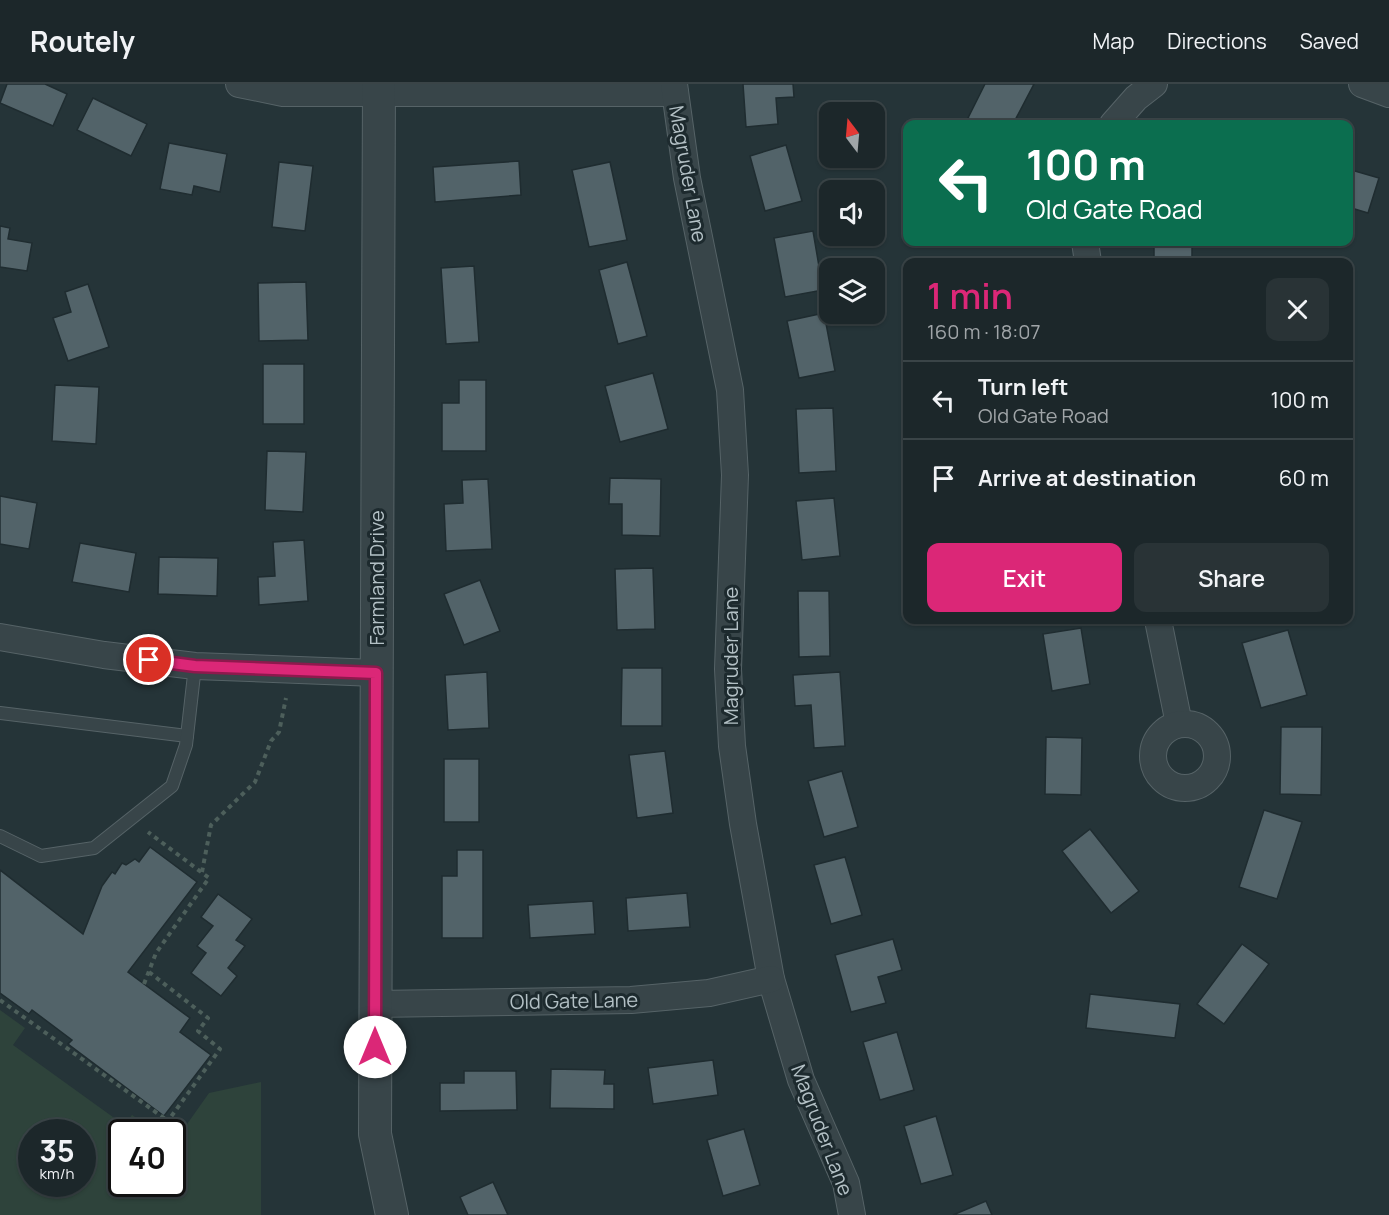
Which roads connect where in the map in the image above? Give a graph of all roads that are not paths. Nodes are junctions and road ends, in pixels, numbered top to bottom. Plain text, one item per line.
1 (239, 84) edge
2 (1154, 84) edge
3 (1362, 84) edge
4 (379, 89) edge
5 (675, 89) edge
6 (1389, 94) edge
7 (1117, 120) edge
8 (1159, 624) edge
9 (0, 637) edge
10 (195, 666) junction
11 (376, 673) junction
12 (0, 713) edge
13 (1179, 724) dead end
14 (187, 736) junction
15 (0, 836) edge
16 (771, 979) junction
17 (375, 1004) junction
18 (392, 1215) edge
19 (852, 1215) edge

1 - 4 street
2 - 7 street
3 - 6 street
4 - 5 street
4 - 11 street, Farmland Drive
5 - 16 street, Magruder Lane
8 - 13 street
9 - 10 street
10 - 11 street
10 - 14 lane
11 - 17 street, Farmland Drive
12 - 14 lane
14 - 15 lane
16 - 17 street, Old Gate Lane
16 - 19 street, Magruder Lane
17 - 18 street, Farmland Drive

